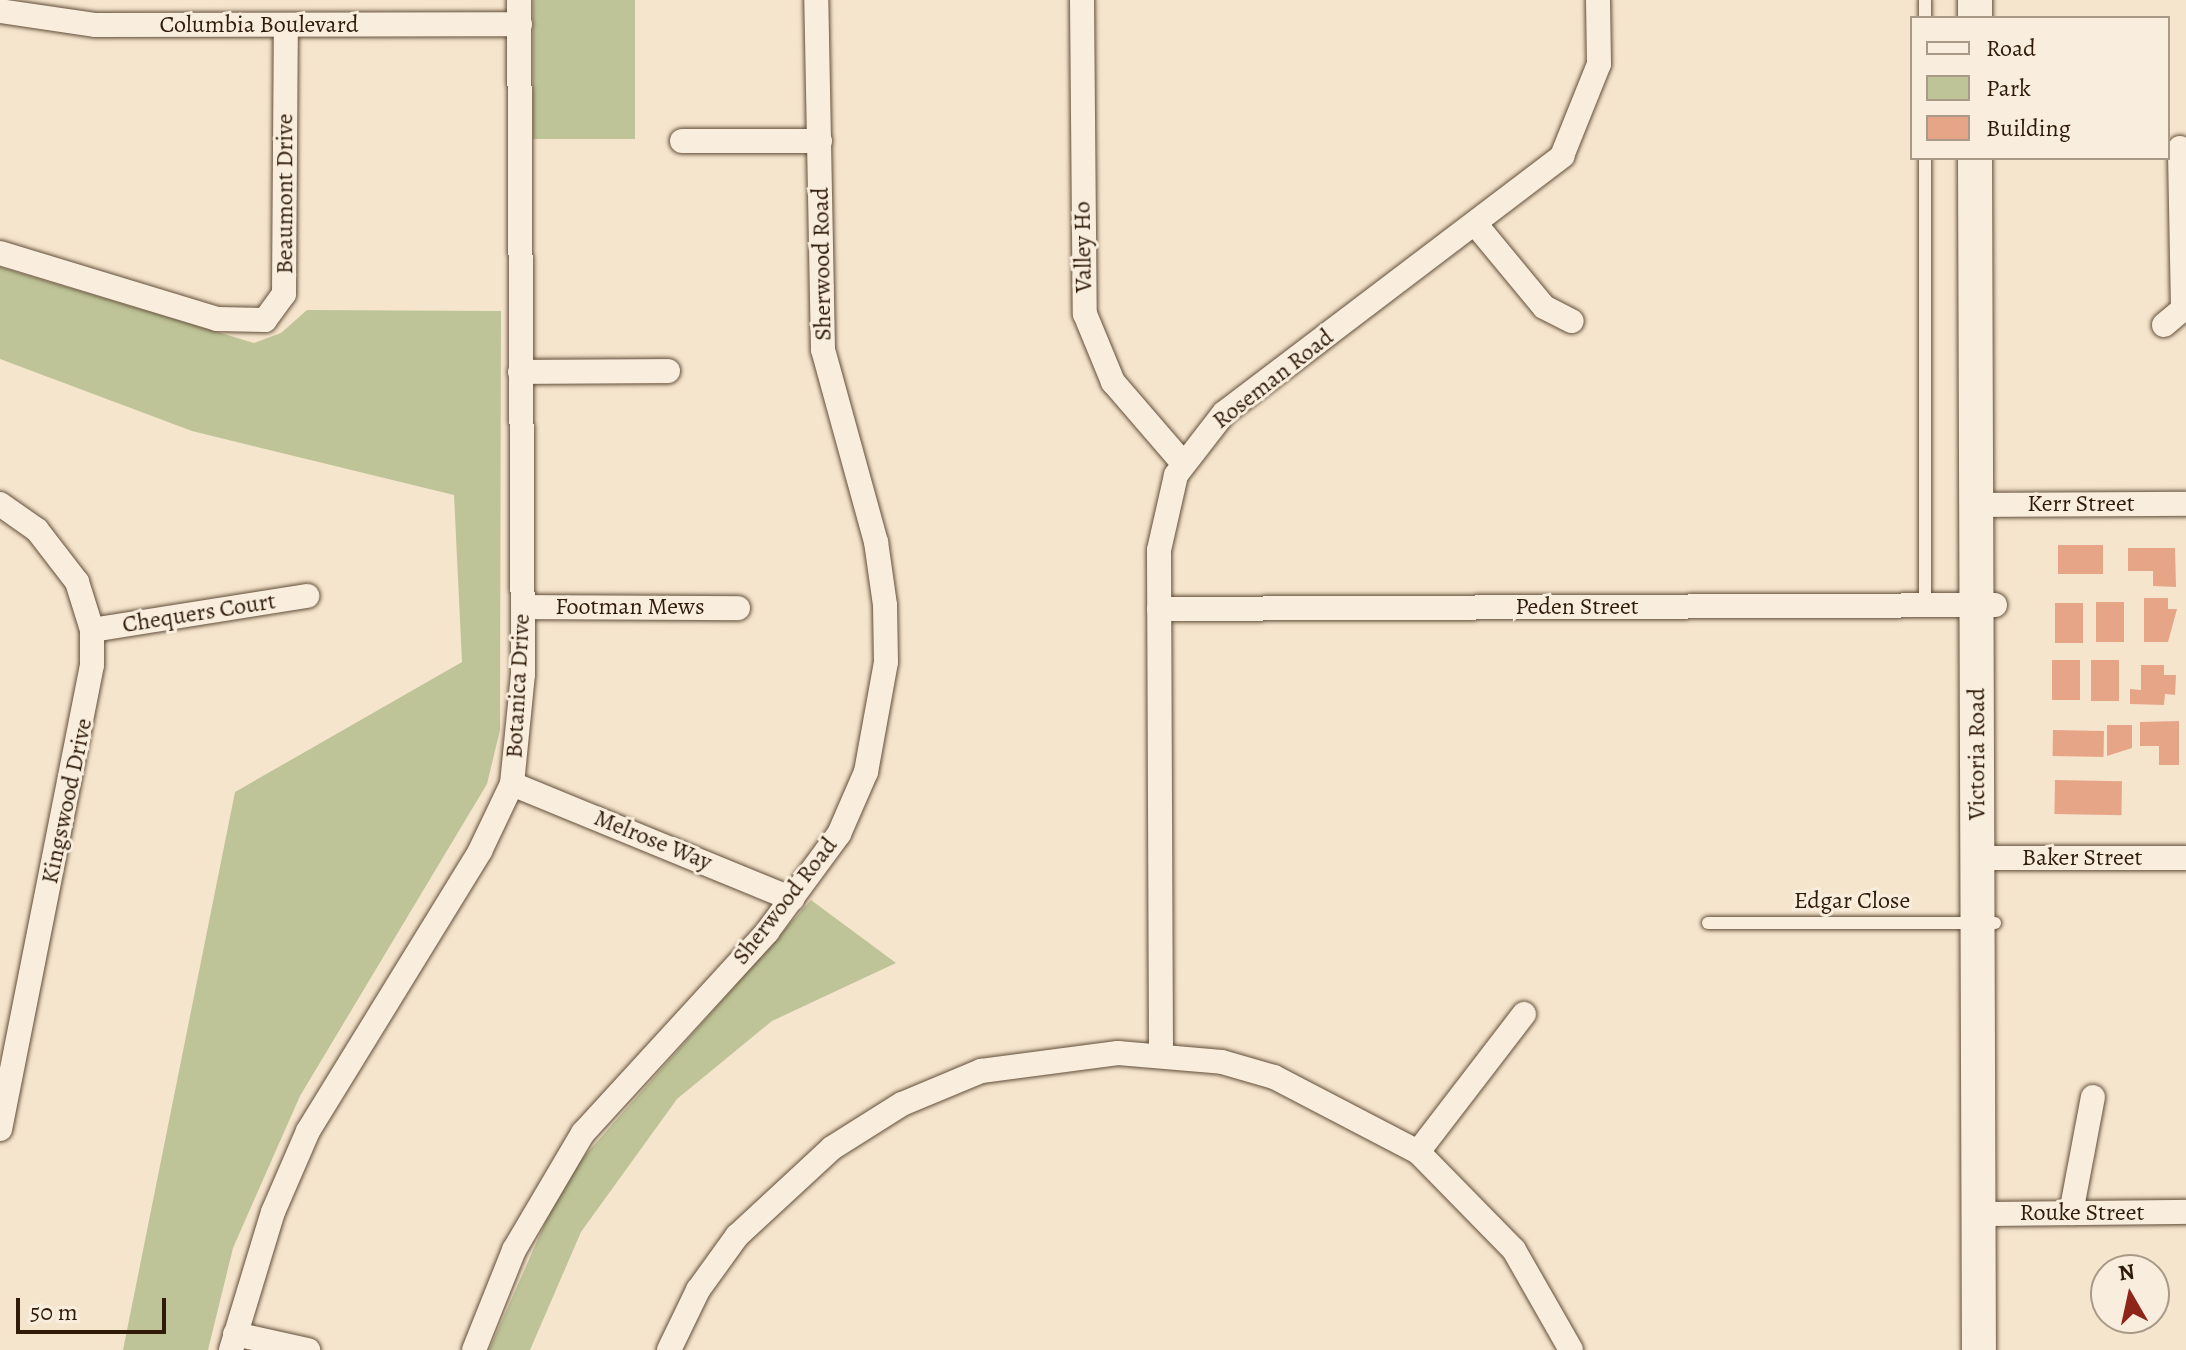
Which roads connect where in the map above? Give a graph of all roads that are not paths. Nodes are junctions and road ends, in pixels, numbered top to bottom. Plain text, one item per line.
1 (816, 0) edge
2 (1082, 0) edge
3 (1598, 0) edge
4 (0, 11) edge
5 (520, 12) edge
6 (286, 26) junction
7 (682, 141) dead end
8 (820, 141) junction
9 (2178, 148) edge
10 (1925, 160) edge
11 (1975, 160) edge
12 (1993, 160) edge
13 (1477, 226) junction
14 (0, 253) edge
15 (1572, 321) dead end
16 (2164, 325) dead end
17 (668, 371) dead end
18 (520, 372) junction
19 (1182, 462) junction
20 (0, 504) edge
21 (2186, 504) edge
22 (1985, 505) junction
23 (307, 596) dead end
24 (1925, 605) junction
25 (1986, 605) junction
26 (523, 607) junction
27 (738, 608) dead end
28 (1159, 609) junction
29 (92, 630) junction
30 (512, 784) junction
31 (1986, 858) junction
32 (2186, 858) edge
33 (792, 899) junction
34 (1708, 923) dead end
35 (1986, 923) junction
36 (1524, 1014) dead end
37 (1161, 1055) junction
38 (2093, 1097) dead end
39 (0, 1129) edge
40 (1418, 1152) junction
41 (2186, 1212) edge
42 (2071, 1213) junction
43 (1987, 1214) junction
44 (233, 1342) edge
45 (308, 1350) edge
46 (474, 1350) edge
47 (669, 1350) edge
48 (1571, 1350) edge
49 (1979, 1350) edge
50 (1997, 1350) edge

1 - 8 street, Sherwood Road
2 - 19 street, Valley Ho
3 - 13 street, Roseman Road
4 - 6 street, Columbia Boulevard
5 - 6 street, Columbia Boulevard
5 - 18 street, Botanica Drive
6 - 14 street, Beaumont Drive
7 - 8 street
8 - 33 street, Sherwood Road
9 - 16 street
10 - 24 lane
11 - 22 main road, Victoria Road
12 - 22 main road, Victoria Road
13 - 15 street
13 - 19 street, Roseman Road
17 - 18 street
18 - 26 street, Botanica Drive
19 - 28 street, Roseman Road
20 - 29 street, Kingswood Drive
21 - 22 street, Kerr Street
22 - 25 main road, Victoria Road
23 - 29 street, Chequers Court
24 - 25 street, Peden Street
24 - 28 street, Peden Street
25 - 31 main road, Victoria Road
26 - 27 street, Footman Mews
26 - 30 street, Botanica Drive
28 - 37 street, Roseman Road
29 - 39 street, Kingswood Drive
30 - 33 street, Melrose Way
30 - 44 street, Botanica Drive
31 - 32 street, Baker Street
31 - 35 main road, Victoria Road
33 - 46 street, Sherwood Road
34 - 35 lane, Edgar Close
35 - 43 main road, Victoria Road
36 - 40 street
37 - 40 street
37 - 47 street
38 - 42 street
40 - 48 street
41 - 42 street, Rouke Street
42 - 43 street, Rouke Street
43 - 49 main road, Victoria Road
43 - 50 main road, Victoria Road
44 - 45 street

